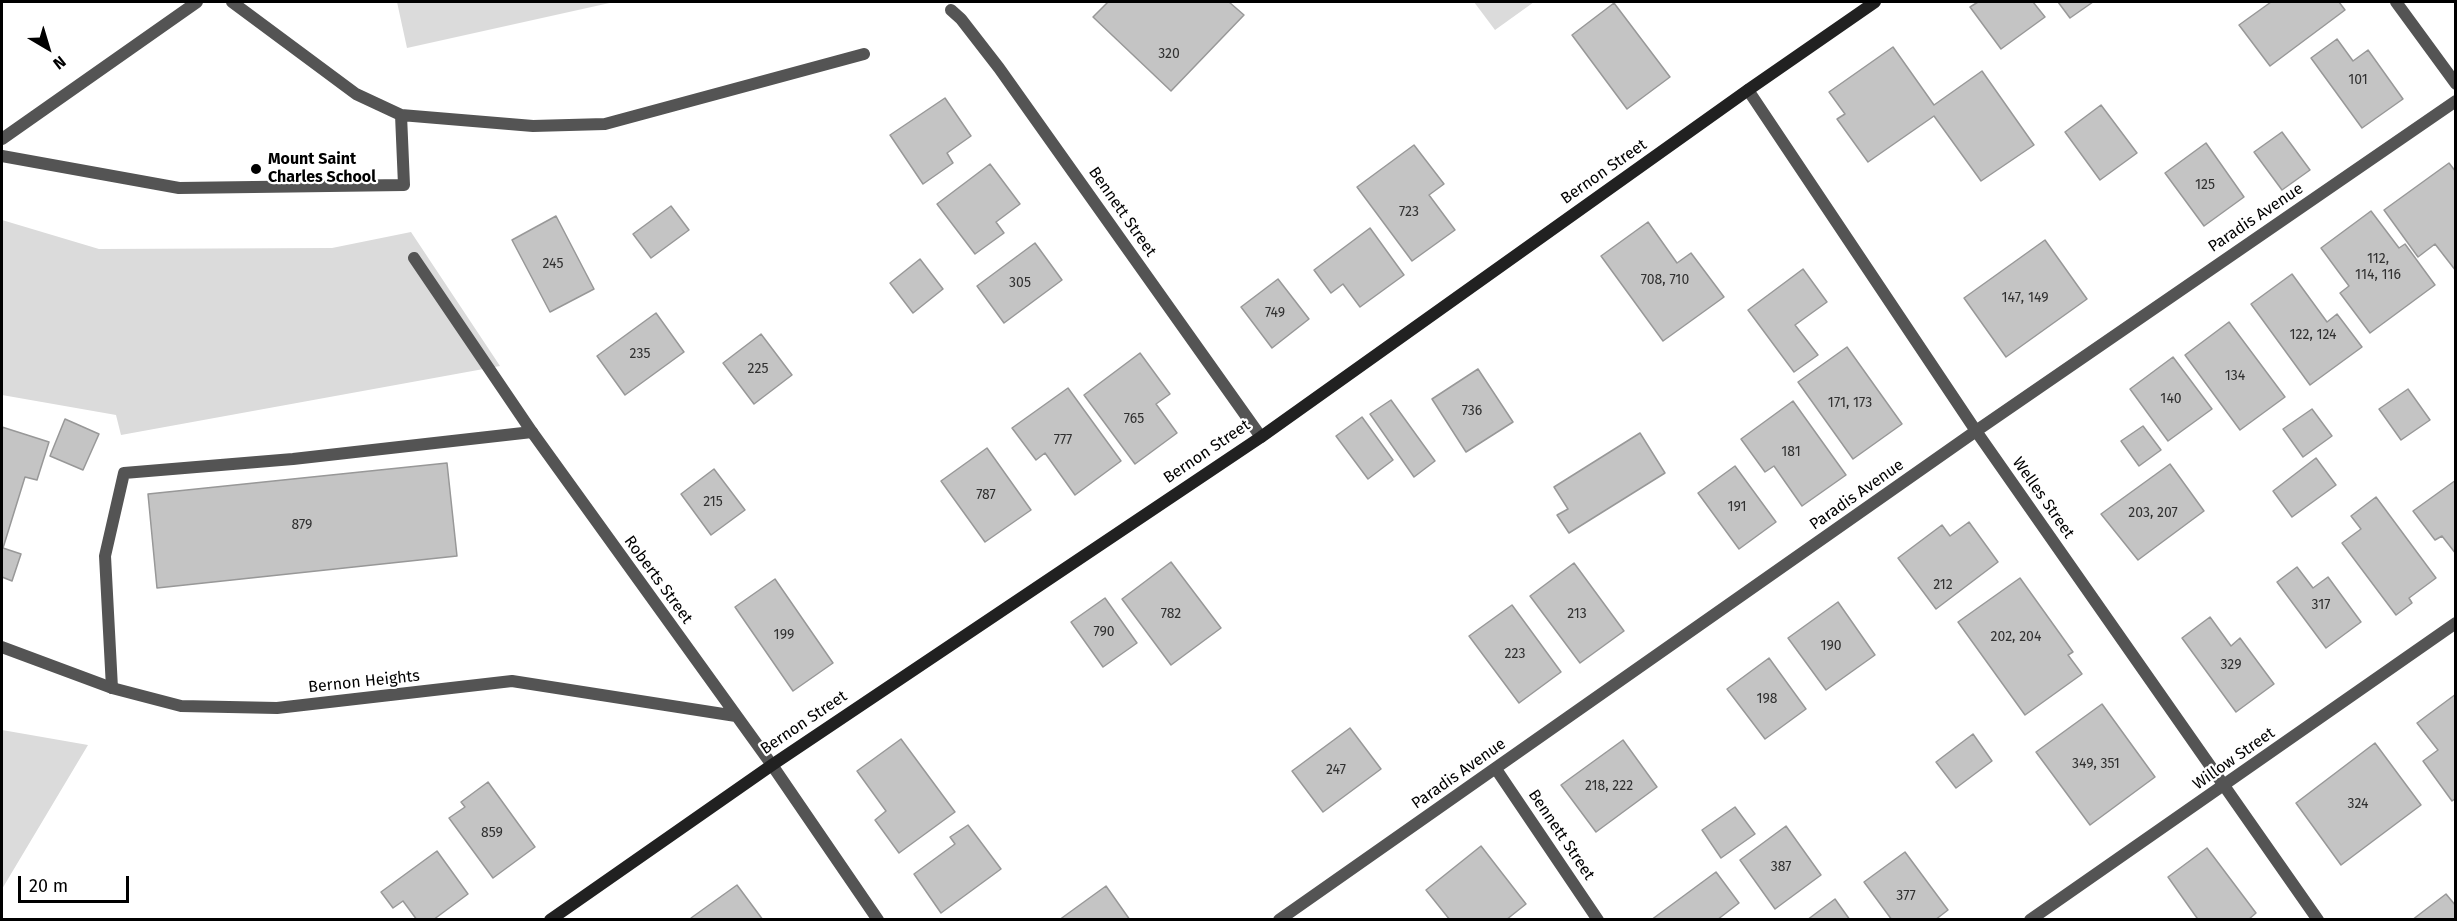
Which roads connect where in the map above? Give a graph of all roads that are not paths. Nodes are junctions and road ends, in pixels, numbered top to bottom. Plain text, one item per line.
1 (197, 2) edge
2 (232, 2) edge
3 (1875, 2) edge
4 (2396, 2) edge
5 (951, 10) dead end
6 (864, 54) dead end
7 (2456, 84) edge
8 (1748, 90) junction
9 (2456, 102) edge
10 (401, 115) junction
11 (2, 139) edge
12 (2, 156) edge
13 (414, 258) dead end
14 (1976, 431) junction
15 (532, 432) junction
16 (1261, 437) junction
17 (2456, 623) edge
18 (2, 648) edge
19 (112, 688) junction
20 (736, 716) junction
21 (772, 765) junction
22 (1496, 769) junction
23 (2225, 785) junction
24 (550, 920) edge
25 (878, 920) edge
26 (1280, 920) edge
27 (1598, 920) edge
28 (2030, 920) edge
29 (2318, 920) edge

1 - 11 street
2 - 10 street
3 - 8 street, Bernon Street
4 - 7 street
5 - 16 street, Bennett Street
6 - 10 street
8 - 14 street, Welles Street
8 - 16 street, Bernon Street
9 - 14 street, Paradis Avenue
10 - 12 street
13 - 15 street, Roberts Street
14 - 22 street, Paradis Avenue
14 - 23 street, Welles Street
15 - 19 street
15 - 20 street, Roberts Street
16 - 21 street, Bernon Street
17 - 23 street, Willow Street
18 - 19 street, Bernon Heights
19 - 20 street, Bernon Heights
20 - 21 street, Roberts Street
21 - 24 street, Bernon Street
21 - 25 street, Roberts Street
22 - 26 street, Paradis Avenue
22 - 27 street, Bennett Street
23 - 28 street, Willow Street
23 - 29 street, Welles Street

